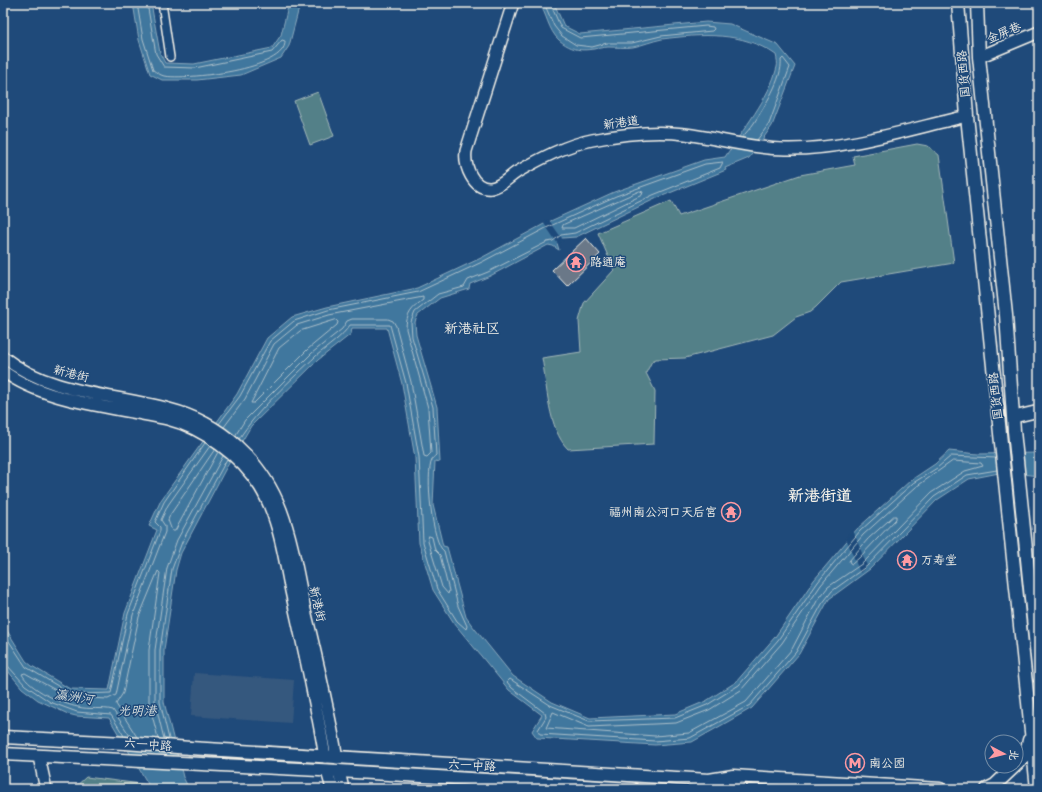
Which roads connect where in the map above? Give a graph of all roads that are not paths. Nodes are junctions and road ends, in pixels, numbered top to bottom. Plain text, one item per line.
1 (162, 3) edge
2 (958, 3) edge
3 (977, 3) edge
4 (513, 4) edge
5 (1039, 32) edge
6 (170, 56) dead end
7 (978, 57) junction
8 (967, 116) junction
9 (3, 357) edge
10 (3, 371) edge
11 (1039, 411) edge
12 (1014, 417) junction
13 (202, 428) junction
14 (1039, 677) edge
15 (1030, 729) junction
16 (3, 736) edge
17 (3, 754) edge
18 (1024, 756) edge
19 (39, 757) junction
20 (331, 757) junction
21 (333, 771) junction
22 (1006, 774) edge
23 (709, 780) junction
24 (46, 789) edge
25 (332, 789) edge
26 (343, 789) edge
27 (632, 789) edge
28 (741, 789) edge
29 (940, 789) edge
30 (988, 789) edge
31 (1037, 789) edge

1 - 6 street
2 - 8 main road, 国货西路
3 - 7 main road, 国货西路
4 - 8 street, 新港道
5 - 7 street, 金屏巷
7 - 12 main road, 国货西路
8 - 15 main road, 国货西路
9 - 13 street, 新港街
10 - 13 street, 新港街
11 - 12 street
12 - 14 main road, 国货西路
13 - 20 street, 新港街
15 - 18 main road
15 - 31 main road, 国货西路
16 - 20 main road, 六一中路, bridge
17 - 19 main road, 六一中路
19 - 21 main road, 六一中路
19 - 24 street
20 - 21 main road
20 - 23 main road, 六一中路
21 - 25 street
21 - 26 street
21 - 27 main road, 六一中路
22 - 30 main road
23 - 28 main road
23 - 29 main road, 六一中路

